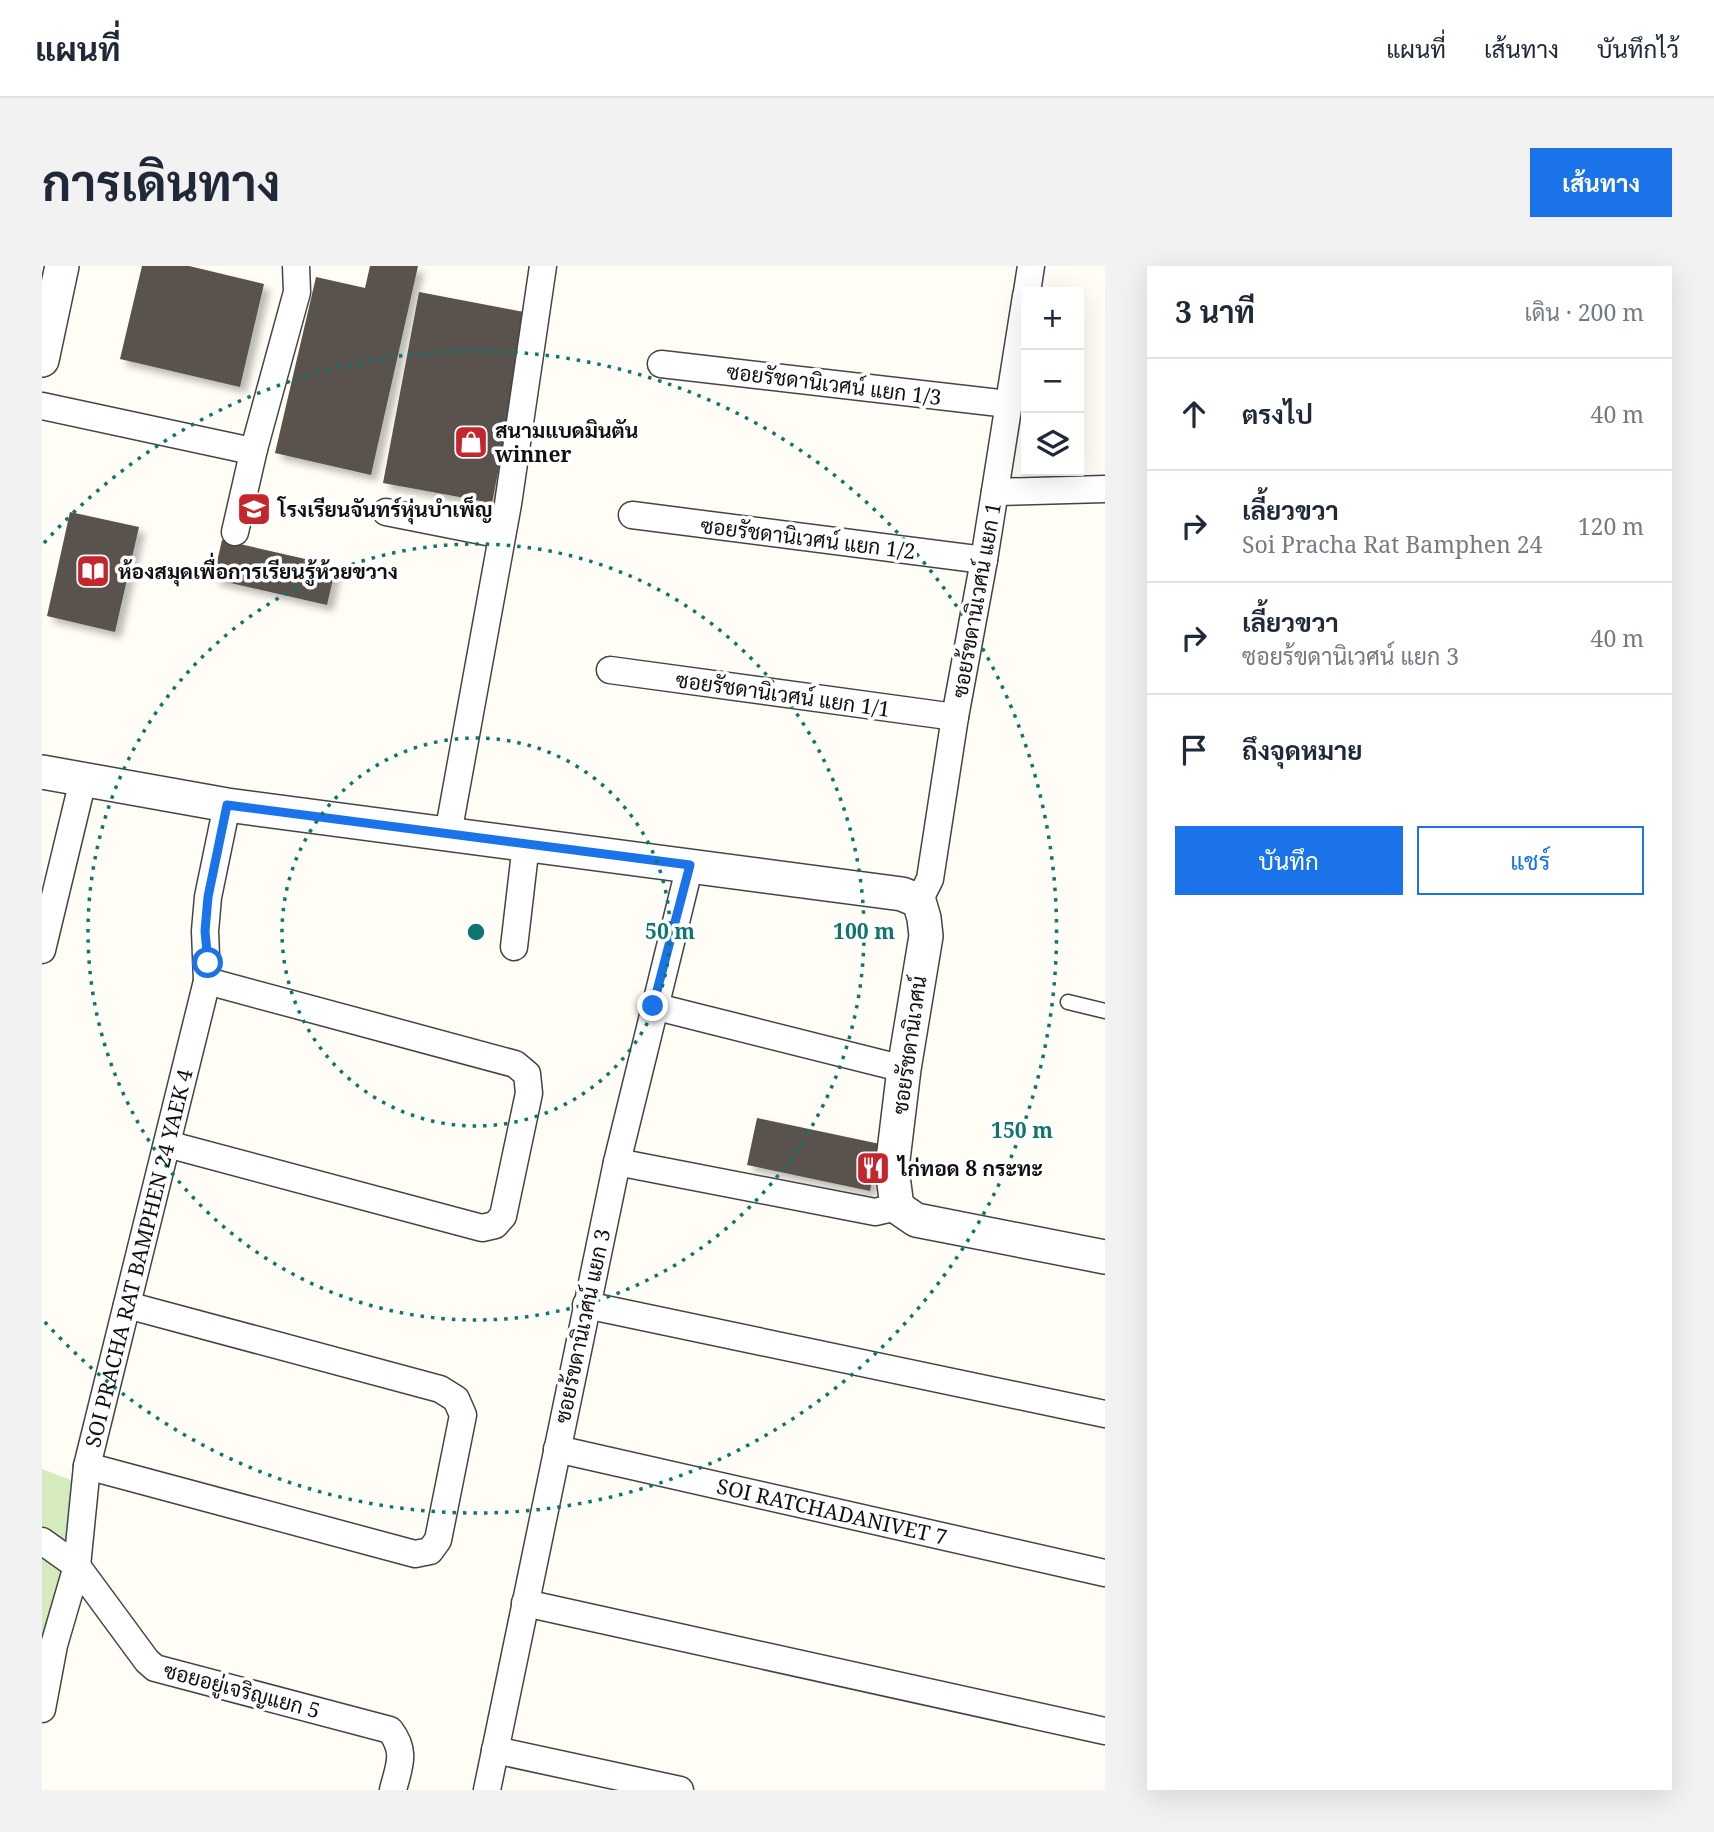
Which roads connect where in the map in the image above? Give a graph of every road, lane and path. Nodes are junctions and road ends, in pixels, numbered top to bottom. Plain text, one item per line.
1 (62, 266) edge
2 (296, 266) edge
3 (543, 266) edge
4 (1031, 266) edge
5 (1028, 287) edge
6 (1021, 329) edge
7 (42, 360) edge
8 (661, 363) dead end
9 (1008, 404) junction
10 (42, 406) edge
11 (254, 449) junction
12 (1105, 489) edge
13 (995, 492) junction
14 (386, 512) dead end
15 (632, 515) dead end
16 (235, 532) dead end
17 (502, 535) junction
18 (984, 560) junction
19 (610, 670) dead end
20 (955, 717) junction
21 (42, 772) edge
22 (83, 780) junction
23 (227, 805) junction
24 (448, 834) junction
25 (526, 844) junction
26 (690, 865) junction
27 (919, 901) junction
28 (514, 947) dead end
29 (42, 950) edge
30 (208, 981) junction
31 (1068, 1002) dead end
32 (653, 1006) junction
33 (1105, 1011) edge
34 (904, 1069) junction
35 (167, 1144) junction
36 (617, 1162) junction
37 (897, 1207) junction
38 (1105, 1257) edge
39 (127, 1305) junction
40 (586, 1305) junction
41 (1105, 1414) edge
42 (557, 1449) junction
43 (87, 1466) junction
44 (42, 1542) edge
45 (77, 1566) junction
46 (1105, 1573) edge
47 (525, 1603) junction
48 (42, 1709) edge
49 (1105, 1731) edge
50 (495, 1750) junction
51 (393, 1790) edge
52 (487, 1790) edge
53 (680, 1790) edge

1 - 7 street
2 - 11 street
3 - 17 street
4 - 5 street, ซอยร้ขดานิเวศน์ แยก 1
6 - 9 street, ซอยร้ขดานิเวศน์ แยก 1
8 - 9 street, ซอยรัชดานิเวศน์ แยก 1/3
9 - 13 street, ซอยร้ขดานิเวศน์ แยก 1
10 - 11 street
11 - 16 street
12 - 13 street
13 - 18 street, ซอยร้ขดานิเวศน์ แยก 1
14 - 17 street
15 - 18 street, ซอยรัชดานิเวศน์ แยก 1/2
17 - 24 street
18 - 20 street, ซอยร้ขดานิเวศน์ แยก 1
19 - 20 street, ซอยรัชดานิเวศน์ แยก 1/1
20 - 27 street, ซอยร้ขดานิเวศน์ แยก 1
21 - 22 street
22 - 23 street
22 - 29 street
23 - 24 street
23 - 30 street, SOI PRACHA RAT BAMPHEN 24 YAEK 4
24 - 25 street
25 - 26 street
25 - 28 street
26 - 27 street
26 - 32 street, ซอยร้ขดานิเวศน์ แยก 3
27 - 34 street, ซอยรัชดานิเวศน์
30 - 35 street, SOI PRACHA RAT BAMPHEN 24 YAEK 4
30 - 35 street
31 - 33 lane
32 - 34 street
32 - 36 street, ซอยร้ขดานิเวศน์ แยก 3
34 - 37 street, ซอยรัชดานิเวศน์
35 - 39 street, SOI PRACHA RAT BAMPHEN 24 YAEK 4
36 - 37 street
36 - 40 street, ซอยร้ขดานิเวศน์ แยก 3
37 - 38 street
39 - 43 street, SOI PRACHA RAT BAMPHEN 24 YAEK 4
39 - 43 street
40 - 41 street
40 - 42 street, ซอยร้ขดานิเวศน์ แยก 3
42 - 46 street, SOI RATCHADANIVET 7
42 - 47 street, ซอยร้ขดานิเวศน์ แยก 3
43 - 45 street, SOI PRACHA RAT BAMPHEN 24 YAEK 4
44 - 45 street
45 - 48 street, SOI PRACHA RAT BAMPHEN 24 YAEK 4
45 - 51 street, ซอยอยู่เจริญแยก 5
47 - 49 street
47 - 50 street, ซอยร้ขดานิเวศน์ แยก 3
50 - 52 street, ซอยร้ขดานิเวศน์ แยก 3
50 - 53 street

